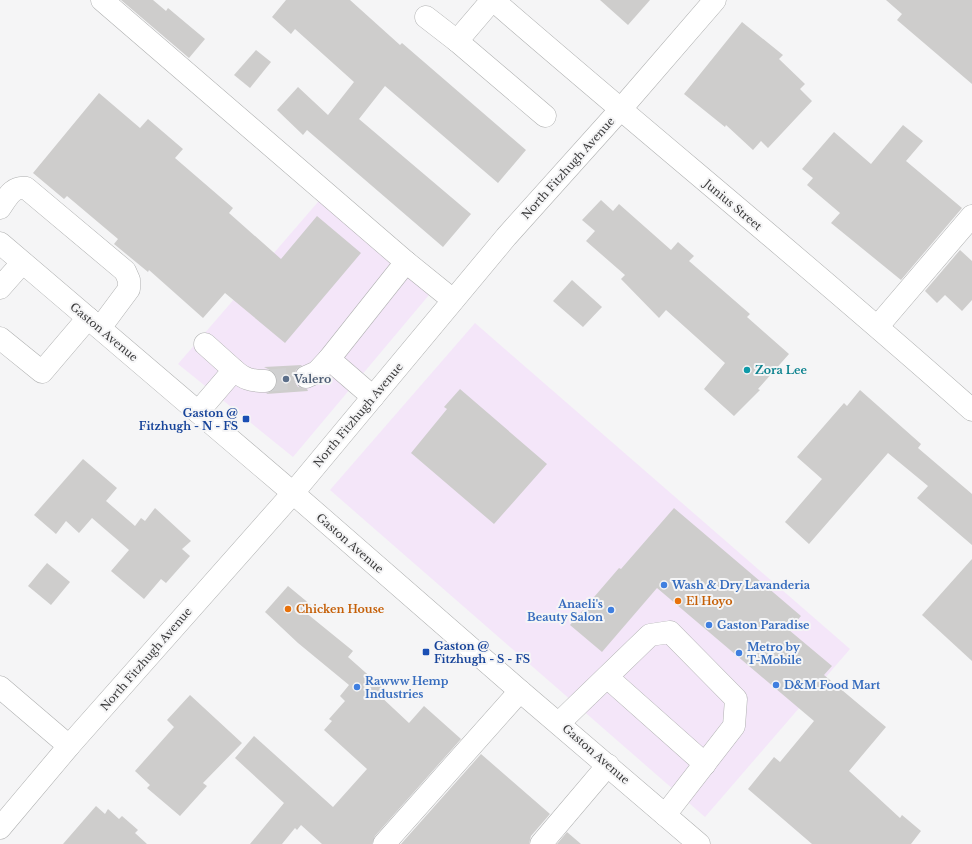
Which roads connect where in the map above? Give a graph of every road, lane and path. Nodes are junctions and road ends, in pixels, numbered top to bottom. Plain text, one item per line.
1 (102, 0) edge
2 (492, 0) edge
3 (715, 0) edge
4 (426, 17) dead end
5 (457, 41) junction
6 (620, 110) junction
7 (545, 116) dead end
8 (0, 208) edge
9 (972, 216) edge
10 (0, 243) edge
11 (406, 262) junction
12 (22, 263) junction
13 (0, 288) edge
14 (453, 300) junction
15 (94, 323) junction
16 (878, 326) junction
17 (0, 338) edge
18 (205, 344) dead end
19 (329, 359) junction
20 (234, 370) junction
21 (306, 377) tunnel mouth
22 (265, 380) tunnel mouth
23 (373, 397) junction
24 (972, 410) edge
25 (198, 412) junction
26 (293, 493) junction
27 (607, 677) junction
28 (0, 687) edge
29 (520, 691) junction
30 (559, 723) junction
31 (69, 746) junction
32 (705, 764) junction
33 (608, 765) junction
34 (665, 815) junction
35 (0, 828) edge
36 (384, 844) edge
37 (541, 844) edge
38 (699, 844) edge

1 - 11 street
2 - 5 street
2 - 6 street, Junius Street
3 - 6 street, North Fitzhugh Avenue
4 - 5 street
5 - 7 street
6 - 14 street, North Fitzhugh Avenue
6 - 16 street, Junius Street
8 - 15 street
9 - 16 street
10 - 12 street, Gaston Avenue
11 - 14 street
11 - 19 street
12 - 13 street
12 - 15 street, Gaston Avenue
14 - 23 street, North Fitzhugh Avenue
15 - 17 street
15 - 25 street, Gaston Avenue
16 - 24 street, Junius Street
18 - 20 street
19 - 21 street
19 - 23 street
20 - 22 street
20 - 25 street
23 - 26 street, North Fitzhugh Avenue
25 - 26 street, Gaston Avenue
26 - 29 street, Gaston Avenue
26 - 31 street, North Fitzhugh Avenue
27 - 30 street
27 - 32 street
27 - 32 street
28 - 31 street
29 - 30 street, Gaston Avenue
29 - 36 street
30 - 33 street, Gaston Avenue
31 - 35 street, North Fitzhugh Avenue
32 - 34 street
33 - 34 street, Gaston Avenue
33 - 37 street
34 - 38 street, Gaston Avenue

